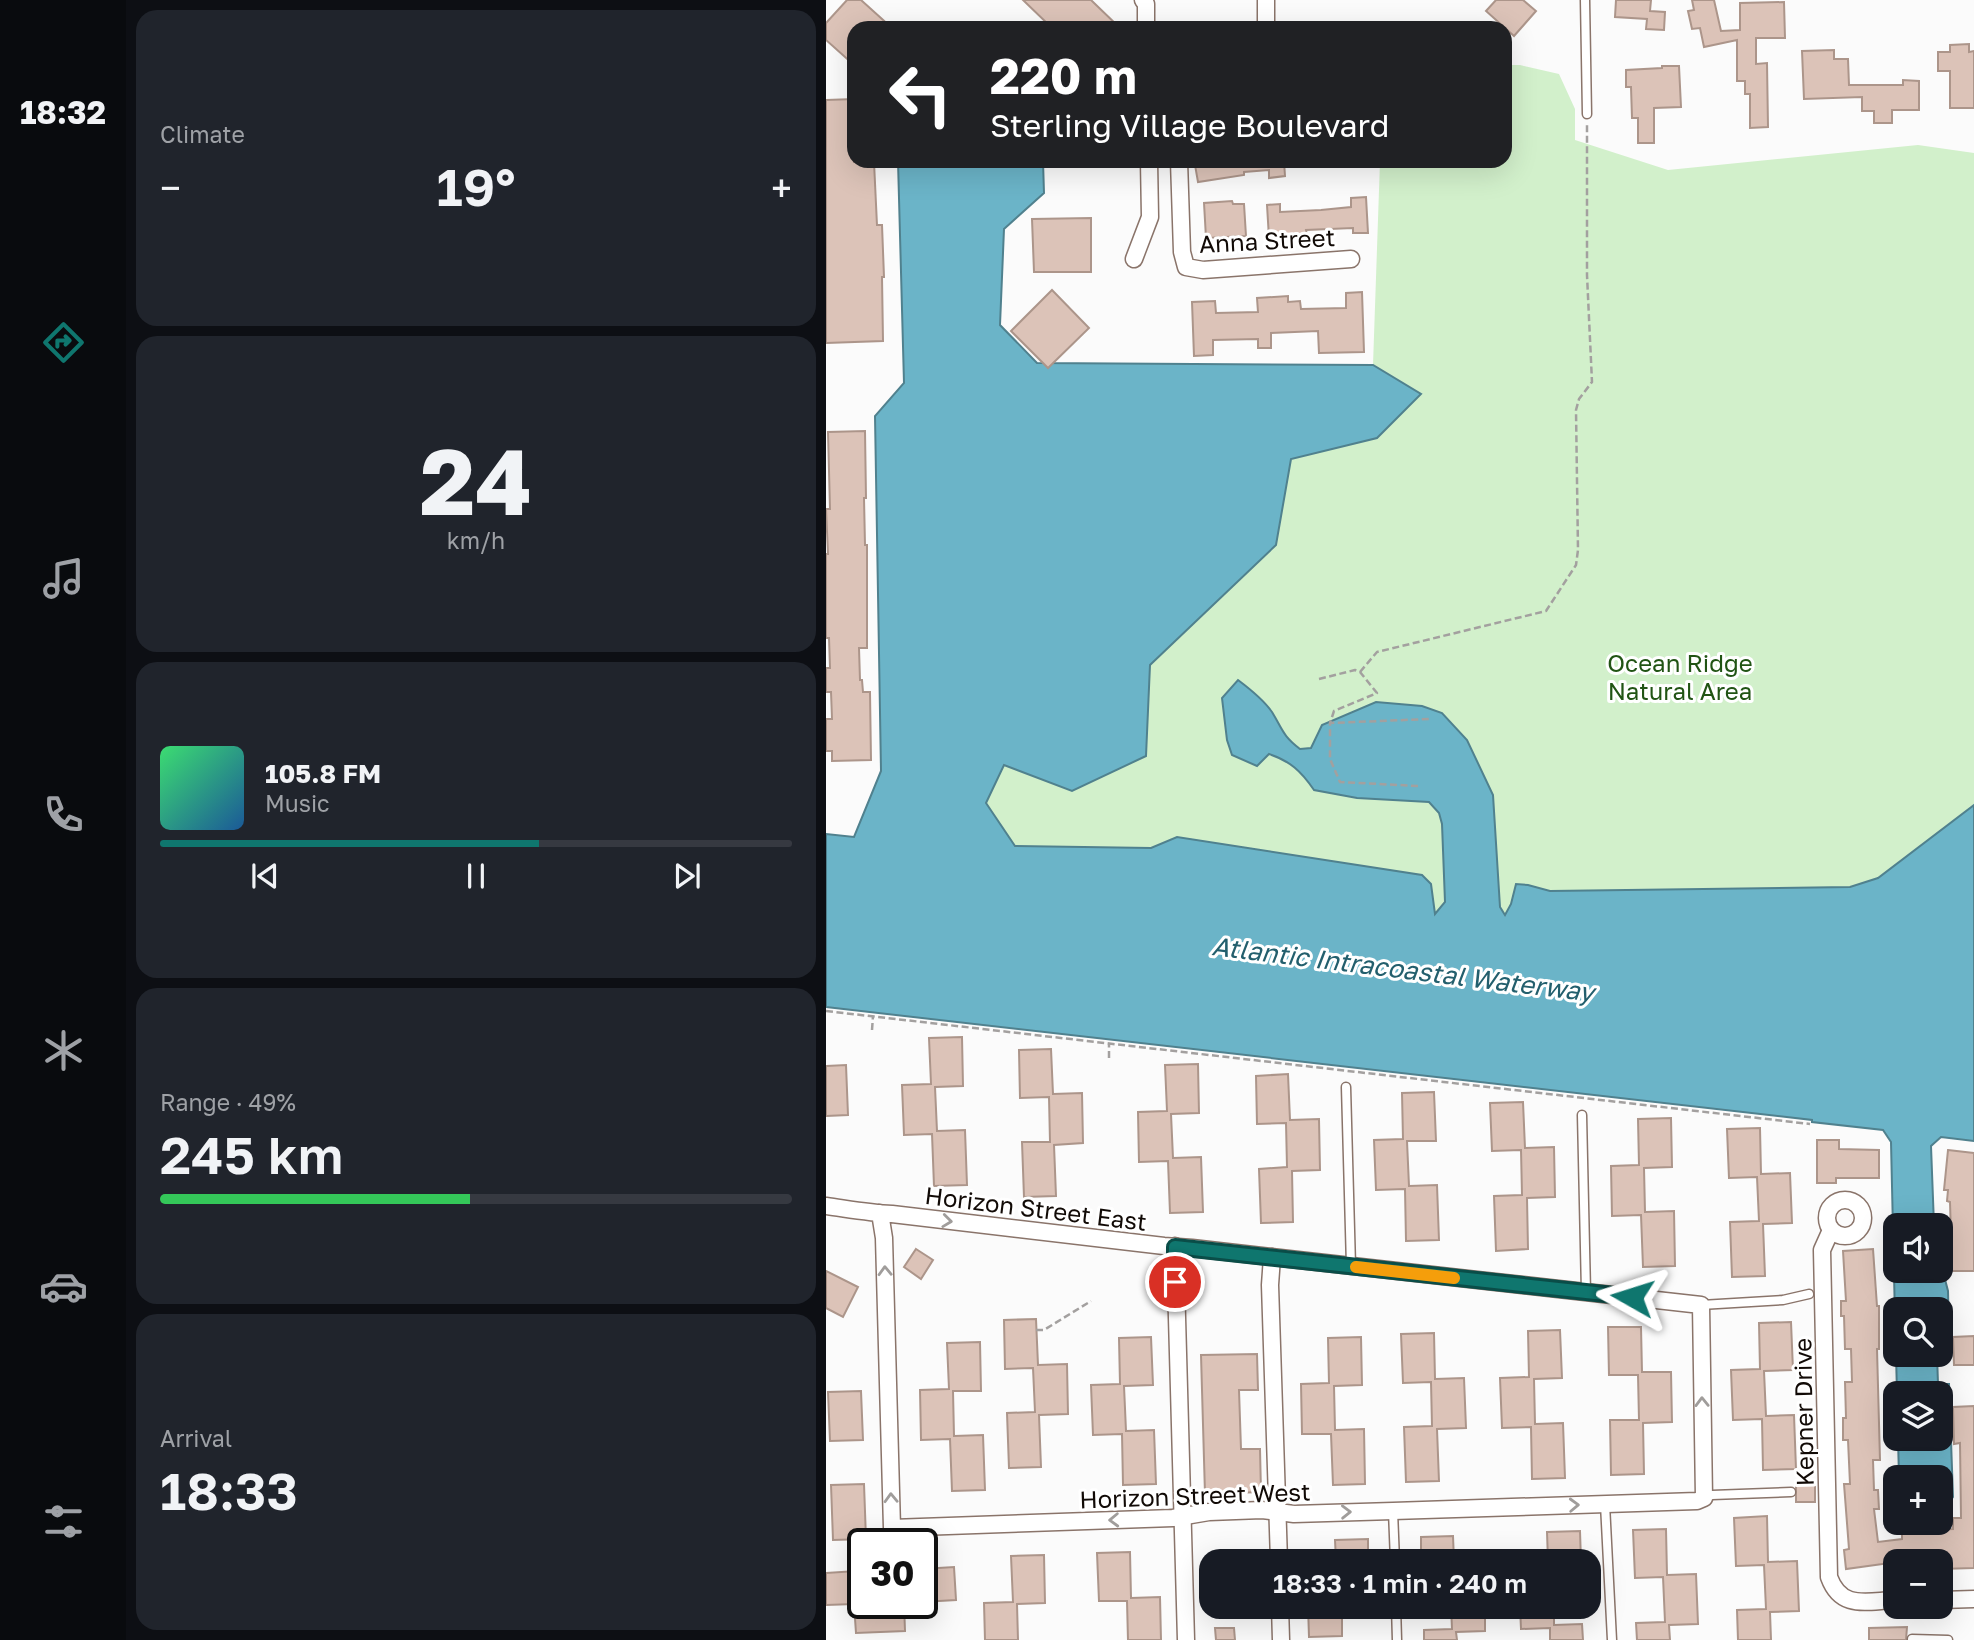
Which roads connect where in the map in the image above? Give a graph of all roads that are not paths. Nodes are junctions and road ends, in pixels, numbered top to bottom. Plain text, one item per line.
1 (1143, 0) edge
2 (1266, 0) edge
3 (1585, 0) edge
4 (1146, 21) edge
5 (1266, 21) edge
6 (1587, 114) road end
7 (1149, 168) edge
8 (1179, 168) edge
9 (1135, 259) dead end
10 (1351, 259) dead end
11 (1346, 1087) dead end
12 (1582, 1115) dead end
13 (826, 1206) edge
14 (880, 1213) junction
15 (1831, 1230) dead end
16 (1175, 1247) junction
17 (1272, 1257) junction
18 (1351, 1266) junction
19 (1586, 1292) junction
20 (1809, 1294) dead end
21 (1701, 1305) junction
22 (1791, 1492) dead end
23 (1704, 1498) junction
24 (1605, 1504) junction
25 (1393, 1511) junction
26 (1278, 1512) junction
27 (1182, 1517) junction
28 (1279, 1549) edge
29 (1395, 1549) edge
30 (1974, 1599) edge
31 (1883, 1600) edge
32 (1953, 1600) edge
33 (1280, 1619) edge
34 (1396, 1619) edge
35 (1912, 1639) edge
36 (1186, 1640) edge
37 (1281, 1640) edge
38 (1397, 1640) edge
39 (1612, 1640) edge
40 (1948, 1640) edge

1 - 4 street
2 - 5 street
3 - 6 lane
7 - 9 street
8 - 10 street, Anna Street
11 - 18 lane
12 - 19 lane
13 - 14 street, Horizon Street East
14 -> 16 street, Horizon Street East
27 -> 14 street, Horizon Street West
15 - 31 street, Kepner Drive
16 - 17 street, Horizon Street East
16 - 27 street
17 - 18 street, Horizon Street East
17 - 26 street
18 - 19 street, Horizon Street East
19 - 21 street, Horizon Street East
20 - 21 lane
23 -> 21 street
22 - 23 lane
23 - 24 street, Horizon Street West
25 -> 24 street, Horizon Street West
24 - 39 lane
26 -> 25 street, Horizon Street West
25 - 29 lane
26 - 27 street, Horizon Street West
26 - 28 street
27 - 36 street
30 - 32 street
33 - 37 street
34 - 38 lane
35 - 40 lane

